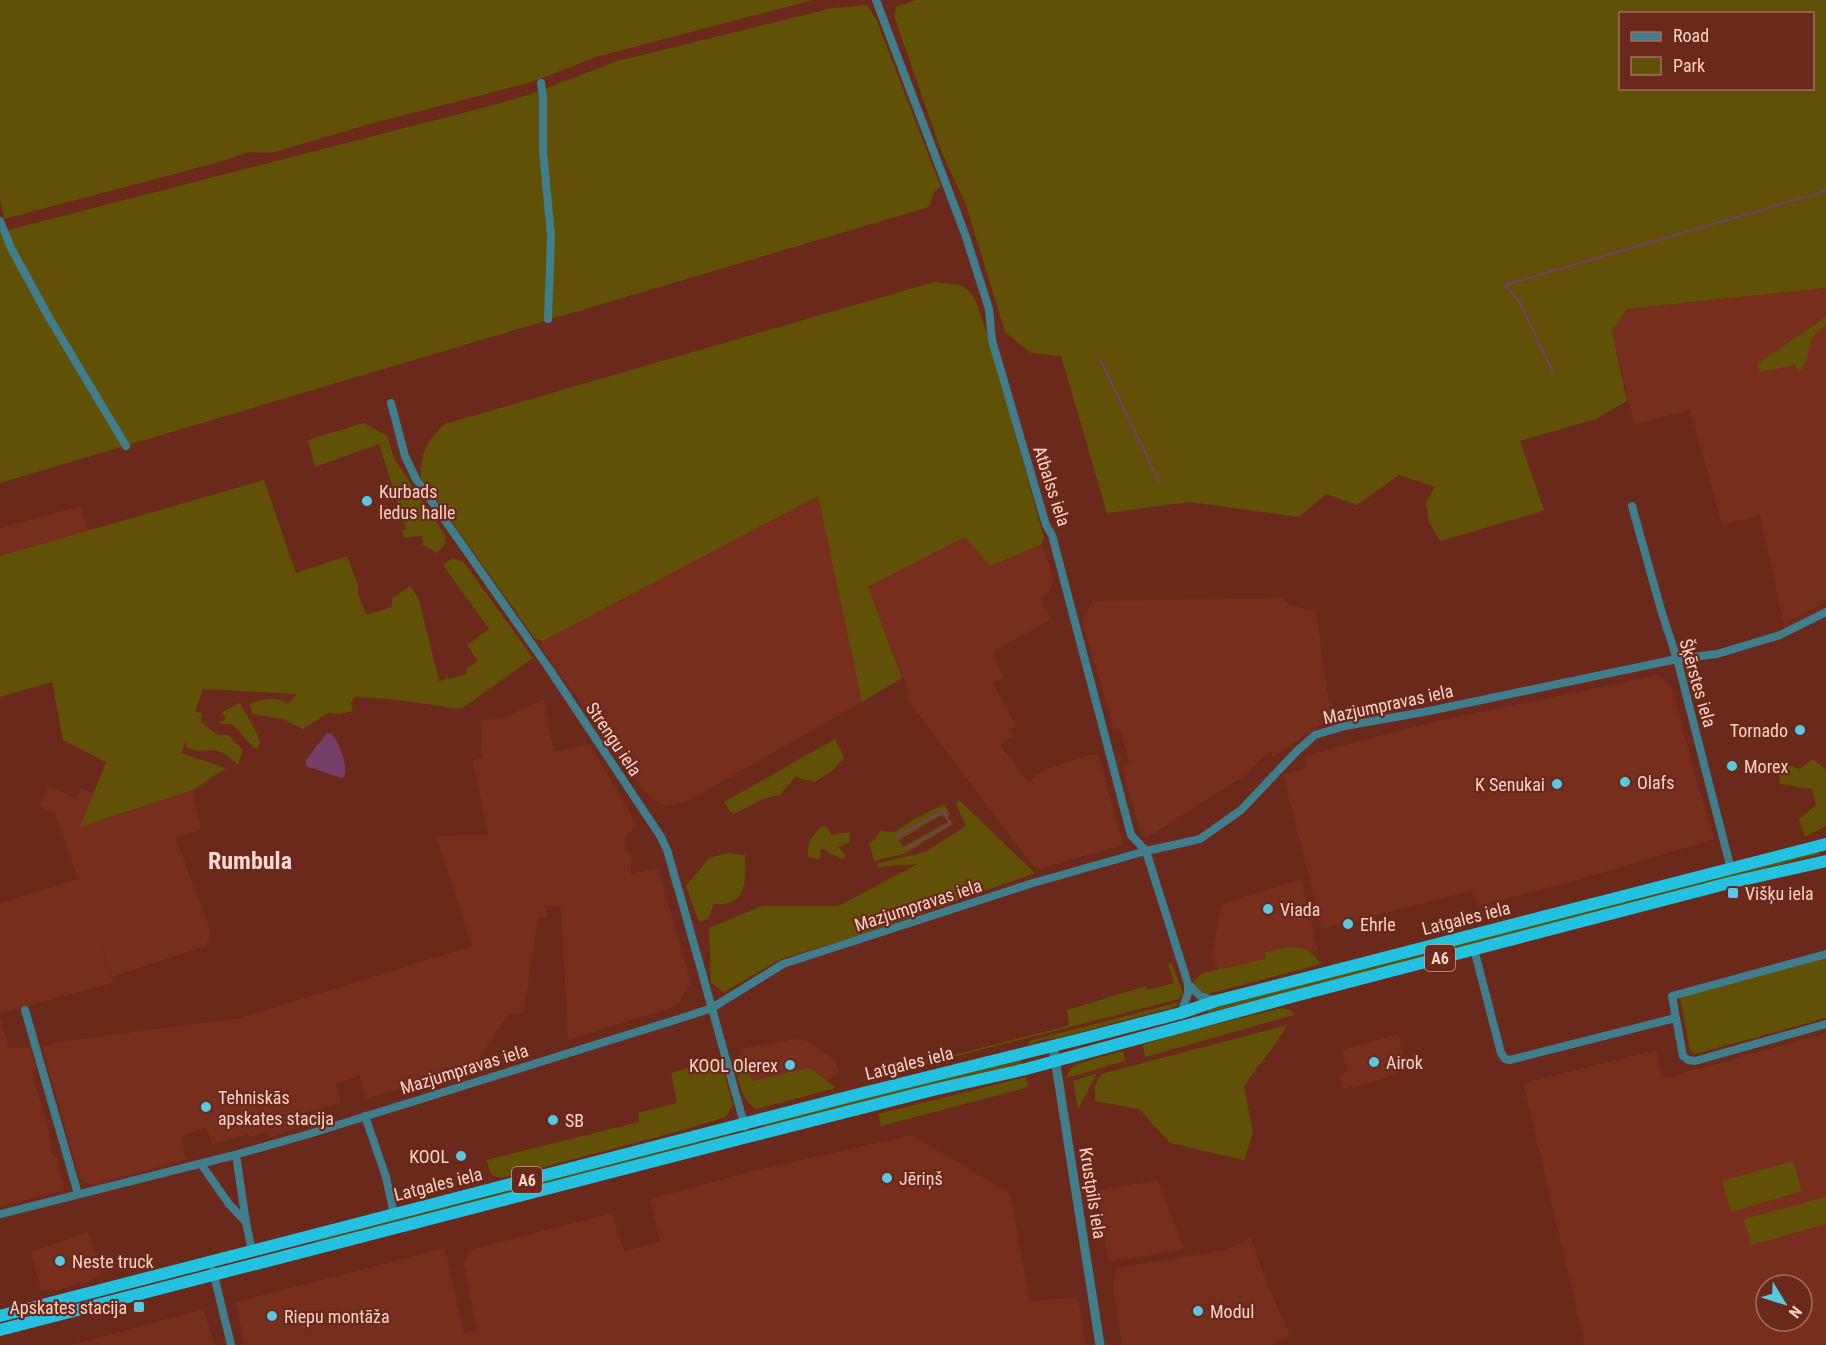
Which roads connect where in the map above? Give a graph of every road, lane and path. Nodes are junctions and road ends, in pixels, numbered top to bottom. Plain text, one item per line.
1 (876, 0) edge
2 (541, 83) dead end
3 (1, 225) edge
4 (548, 320) dead end
5 (391, 403) dead end
6 (126, 446) dead end
7 (1632, 506) dead end
8 (1826, 612) edge
9 (1677, 659) junction
10 (1826, 844) edge
11 (1146, 851) junction
12 (1826, 861) edge
13 (1731, 869) junction
14 (1474, 949) junction
15 (1826, 954) edge
16 (1188, 984) junction
17 (1216, 1001) junction
18 (711, 1008) junction
19 (25, 1010) dead end
20 (1181, 1013) junction
21 (1675, 1018) junction
22 (1826, 1024) edge
23 (1053, 1046) junction
24 (1056, 1060) junction
25 (365, 1116) junction
26 (744, 1124) junction
27 (748, 1138) junction
28 (236, 1155) junction
29 (201, 1164) junction
30 (78, 1194) junction
31 (0, 1214) edge
32 (394, 1214) junction
33 (246, 1222) junction
34 (252, 1251) junction
35 (210, 1262) junction
36 (214, 1275) junction
37 (0, 1316) edge
38 (0, 1330) edge
39 (231, 1345) edge
40 (1100, 1345) edge

1 - 11 street, Atbalss iela
2 - 4 street
3 - 6 street
5 - 18 street, Strengu iela
7 - 9 street, Šķērstes iela
8 - 9 street, Mazjumpravas iela
9 - 11 street, Mazjumpravas iela
9 - 13 street, Šķērstes iela
10 - 13 highway, Latgales iela / A6
11 - 16 street, Atbalss iela
11 - 18 street, Mazjumpravas iela
12 - 14 highway, Latgales iela / A6
13 - 17 highway, Latgales iela / A6
14 - 21 street
14 - 24 highway, Latgales iela / A6
15 - 21 street
16 - 17 street
16 - 20 street
17 - 20 highway, Latgales iela / A6
18 - 25 street, Mazjumpravas iela
18 - 26 street, Strengu iela
19 - 30 street
20 - 23 highway, Latgales iela / A6
21 - 22 street
23 - 24 street, Krustpils iela
23 - 26 highway, Latgales iela / A6
24 - 27 highway, Latgales iela / A6
24 - 40 street, Krustpils iela
25 - 28 street, Mazjumpravas iela
25 - 32 street
26 - 27 street, Strengu iela
26 - 32 highway, Latgales iela / A6
27 - 36 highway, Latgales iela / A6
28 - 29 street, Mazjumpravas iela
28 - 33 street
29 - 30 street, Mazjumpravas iela
29 - 33 street
30 - 31 street, Mazjumpravas iela
32 - 34 highway, Latgales iela / A6
33 - 34 street
34 - 35 highway, Latgales iela / A6
35 - 36 street
35 - 37 highway, Latgales iela / A6
36 - 38 highway, Latgales iela / A6
36 - 39 street

